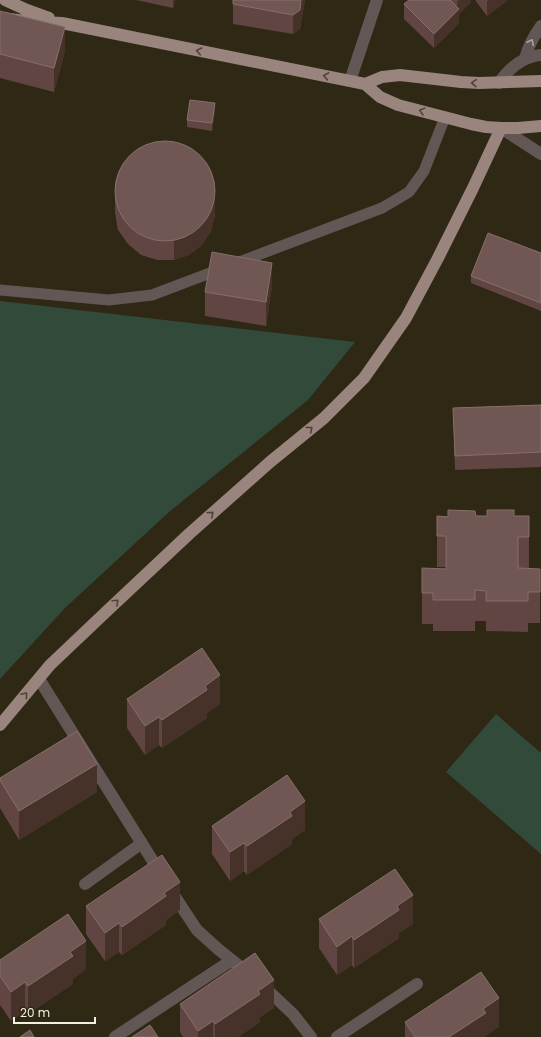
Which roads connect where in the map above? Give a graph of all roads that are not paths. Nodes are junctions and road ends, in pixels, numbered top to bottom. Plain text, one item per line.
1 (5, 0) edge
2 (378, 0) edge
3 (0, 18) edge
4 (62, 23) junction
5 (541, 26) edge
6 (541, 55) edge
7 (525, 59) junction
8 (350, 81) junction
9 (541, 81) edge
10 (499, 83) junction
11 (365, 84) junction
12 (445, 117) junction
13 (541, 126) edge
14 (501, 128) junction
15 (541, 154) edge
16 (0, 290) edge
17 (38, 679) junction
18 (0, 725) edge
19 (142, 843) junction
20 (85, 884) dead end
21 (232, 960) junction
22 (416, 984) dead end
23 (115, 1037) edge
24 (311, 1037) edge
25 (337, 1037) edge

1 - 4 main road
2 - 8 street
3 - 4 main road
8 -> 4 main road
7 -> 5 street
6 - 7 street
7 - 10 street
8 - 11 main road
9 - 10 main road
10 -> 11 main road
12 -> 11 main road
12 - 14 main road
12 - 16 lane
13 - 14 main road
14 - 15 street
17 -> 14 main road
18 -> 17 main road
17 - 19 street
19 - 20 street
19 - 21 street
21 - 23 street
21 - 24 street
22 - 25 street

